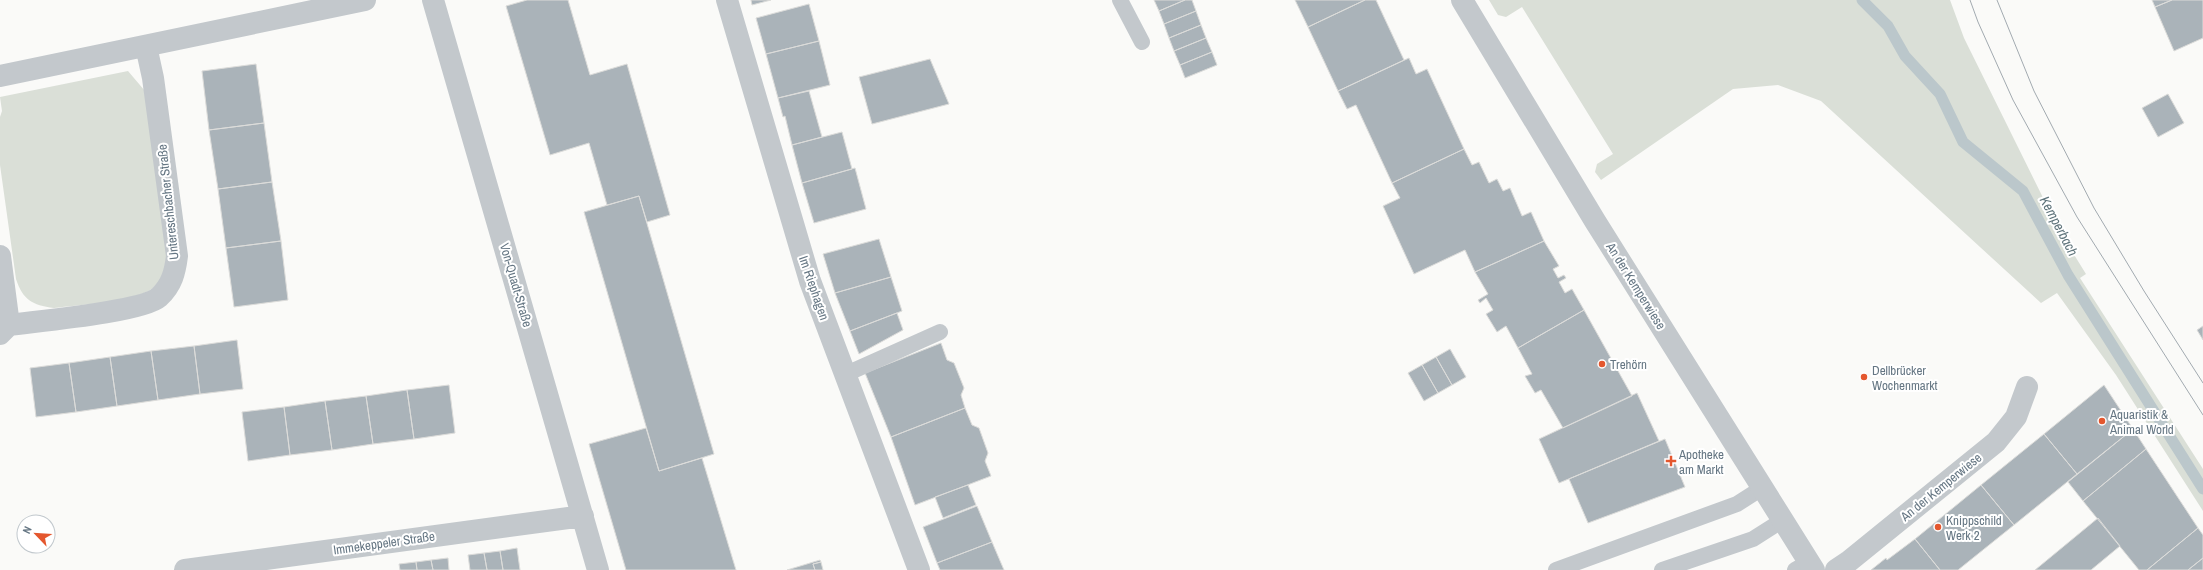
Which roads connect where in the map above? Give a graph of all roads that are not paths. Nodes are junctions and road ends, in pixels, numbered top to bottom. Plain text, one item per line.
1 (365, 0) edge
2 (433, 0) edge
3 (728, 0) edge
4 (1120, 0) edge
5 (1462, 0) edge
6 (1142, 42) dead end
7 (146, 46) junction
8 (0, 76) edge
9 (0, 256) edge
10 (5, 329) edge
11 (940, 332) dead end
12 (846, 374) junction
13 (2027, 387) dead end
14 (1762, 488) junction
15 (582, 516) junction
16 (1783, 520) junction
17 (1806, 568) edge
18 (185, 570) edge
19 (598, 570) edge
20 (919, 570) edge
21 (1556, 570) edge
22 (1662, 570) edge
23 (1836, 570) edge

1 - 7 street
2 - 15 street, Von-Quadt-Straße
3 - 12 street, Im Riephagen
4 - 6 lane
5 - 14 street, An der Kemperwiese
7 - 8 street
7 - 10 street, Untereschbacher Straße
9 - 10 street, Untereschbacher Straße
11 - 12 lane
12 - 20 street, Im Riephagen
13 - 23 street, An der Kemperwiese
14 - 16 street, An der Kemperwiese
14 - 21 lane
15 - 18 street, Immekeppeler Straße
15 - 19 street, Von-Quadt-Straße
16 - 17 street, An der Kemperwiese
16 - 22 lane

